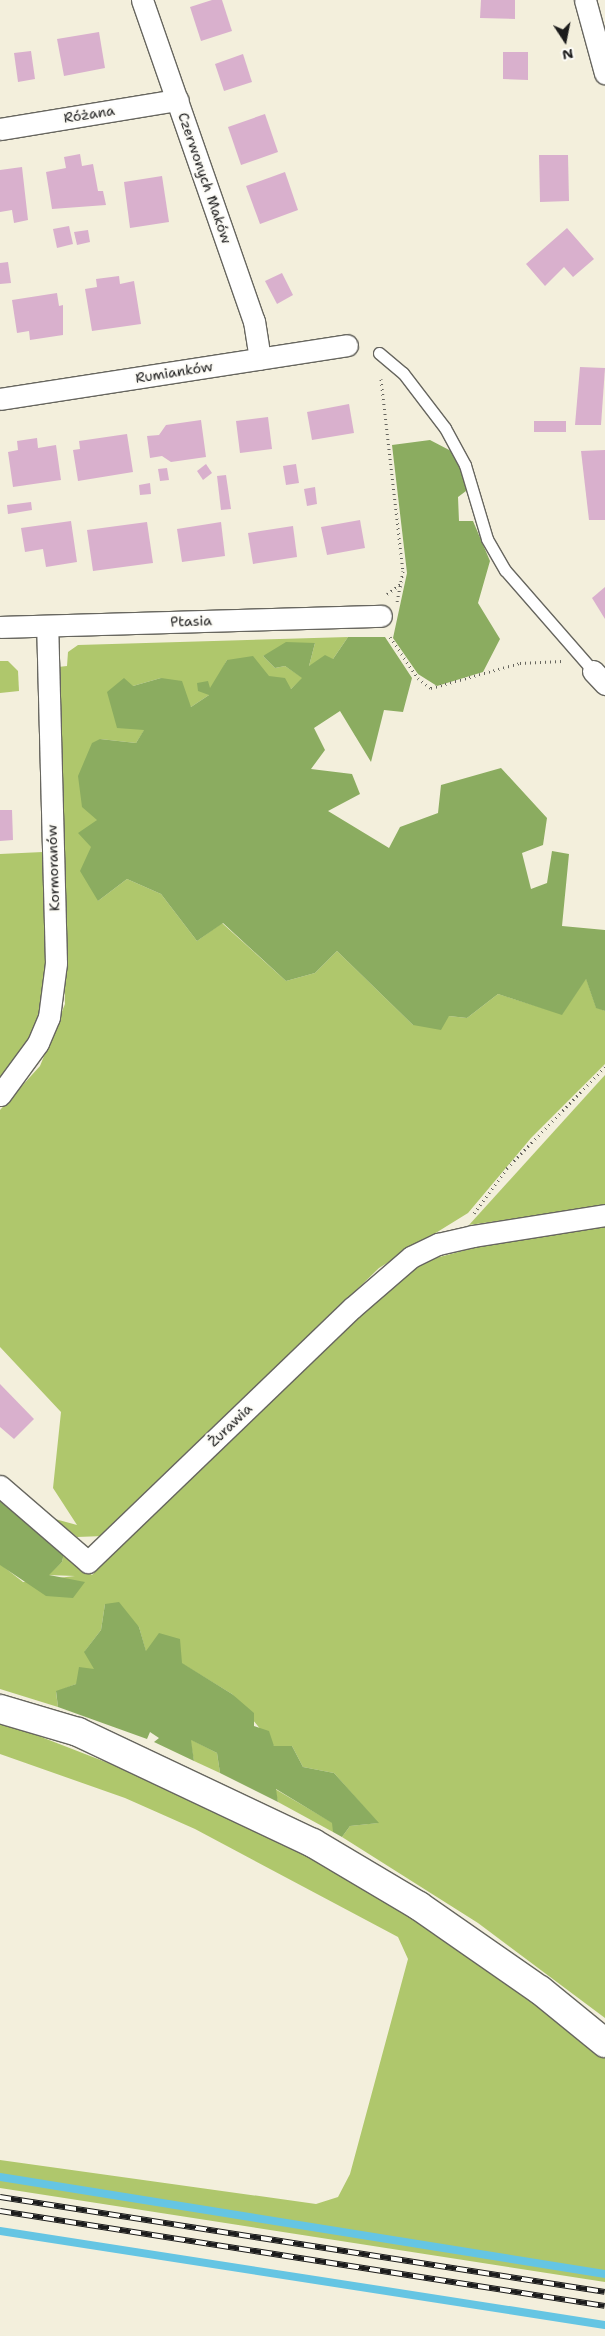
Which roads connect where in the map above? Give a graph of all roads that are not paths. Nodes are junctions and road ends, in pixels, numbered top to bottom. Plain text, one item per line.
1 (142, 0) edge
2 (585, 0) edge
3 (605, 73) edge
4 (178, 100) junction
5 (0, 129) edge
6 (347, 345) dead end
7 (379, 353) road end
8 (260, 359) junction
9 (0, 399) edge
10 (383, 605) road end
11 (47, 626) junction
12 (0, 627) edge
13 (599, 678) edge
14 (0, 1095) edge
15 (605, 1215) edge
16 (0, 1486) edge
17 (0, 1709) edge
18 (605, 2043) edge

1 - 4 street, Czerwonych Maków
2 - 3 street
4 - 5 street, Różana
4 - 8 street, Czerwonych Maków
6 - 8 street, Rumianków
7 - 13 lane
8 - 9 street, Rumianków
10 - 11 street, Ptasia
11 - 12 street, Ptasia
11 - 14 street, Kormoranów
15 - 16 street, Żurawia
17 - 18 main road

